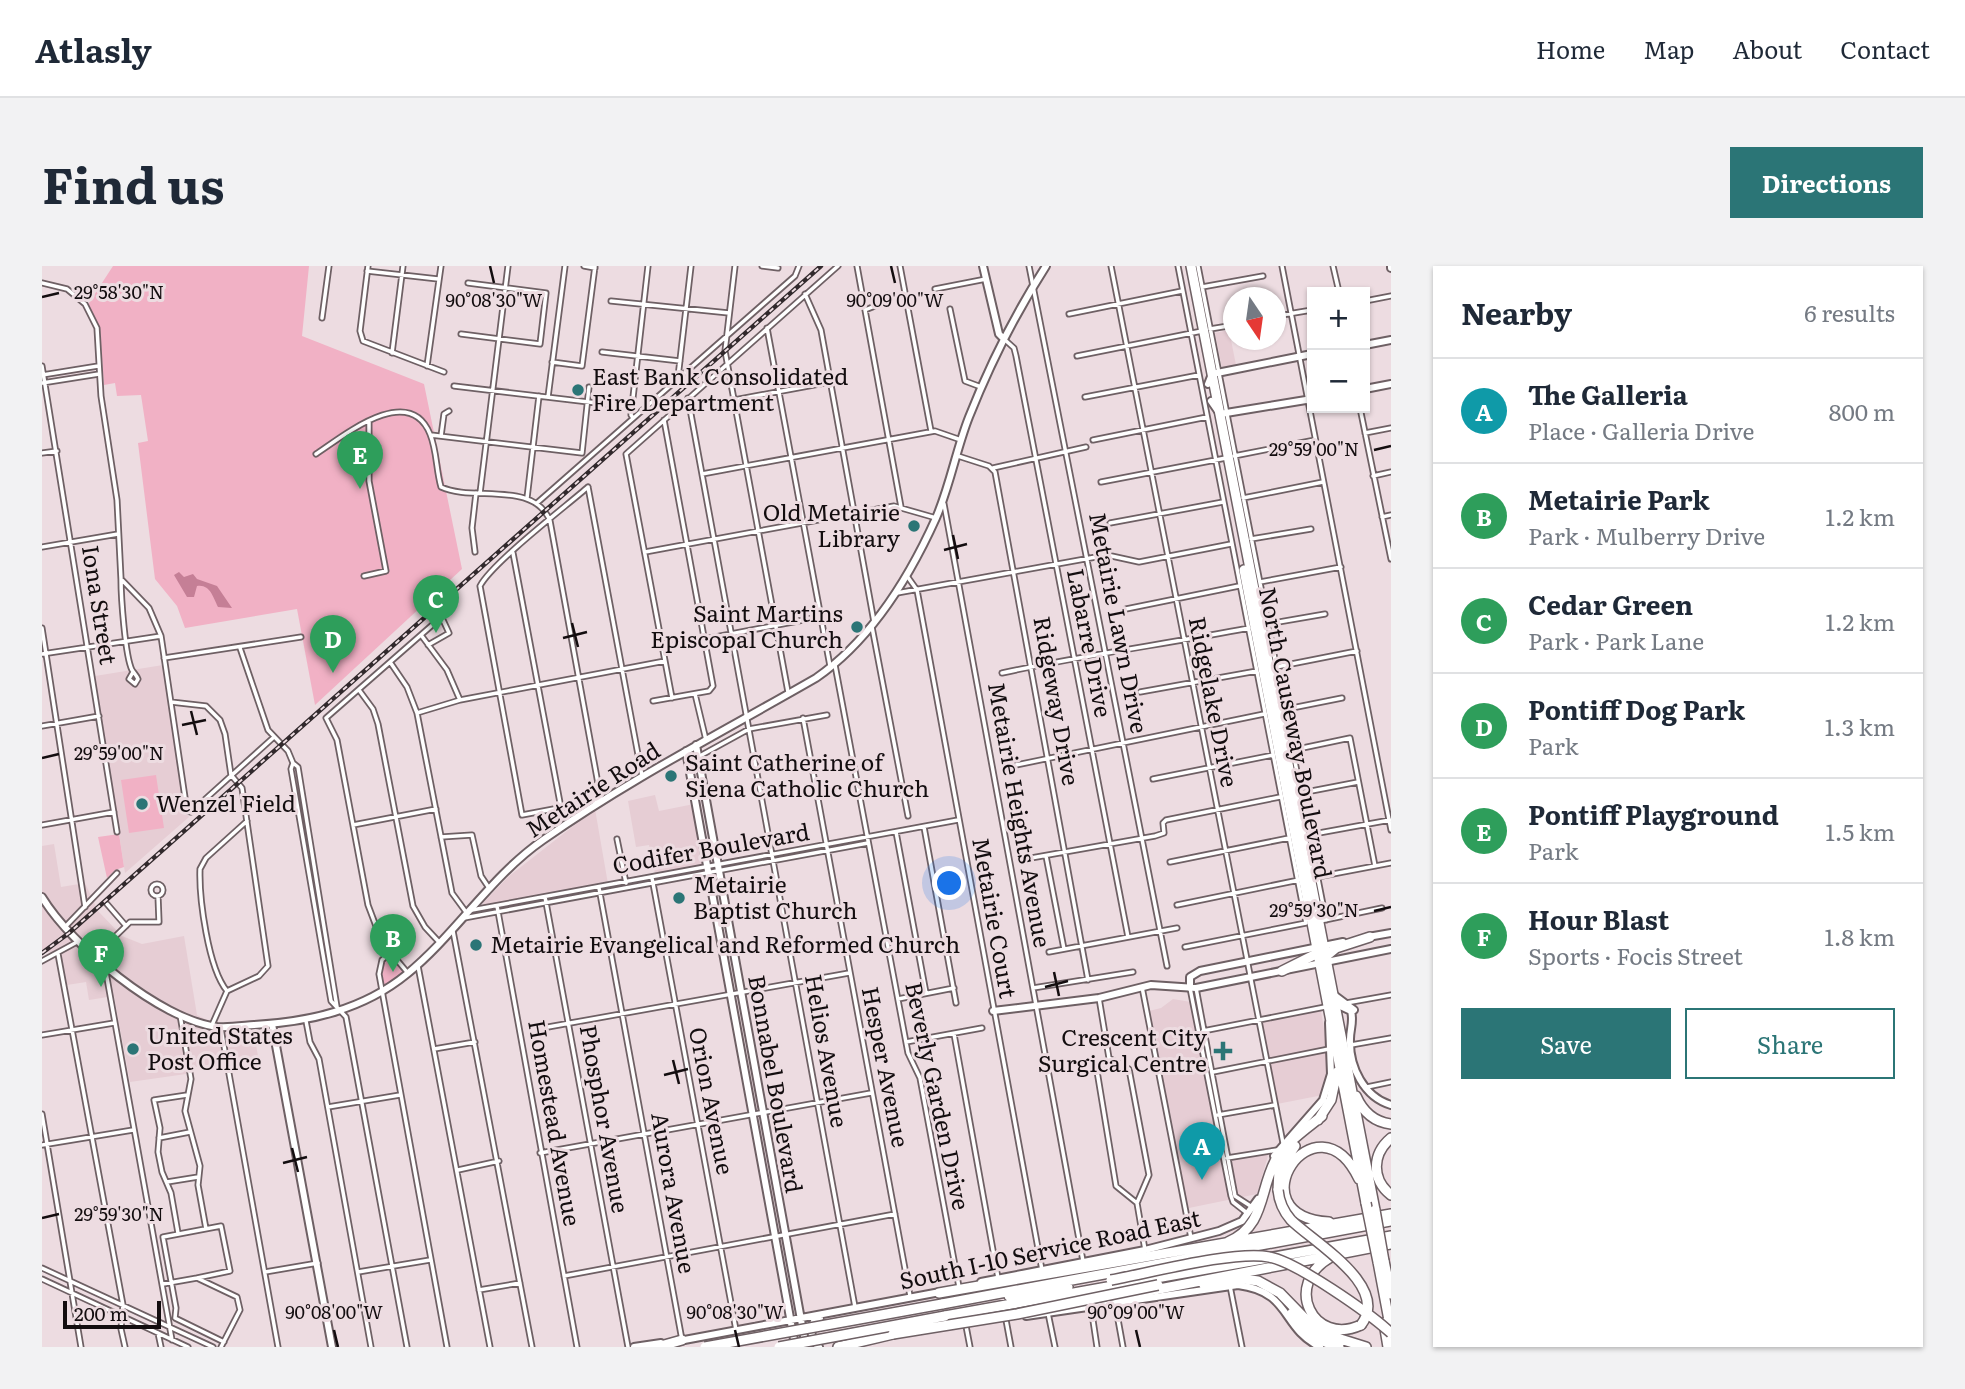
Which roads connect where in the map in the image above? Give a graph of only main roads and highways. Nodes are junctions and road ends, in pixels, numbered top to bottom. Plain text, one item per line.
1 (983, 266) edge
2 (1046, 266) edge
3 (1192, 267) edge
4 (1004, 339) junction
5 (1391, 340) edge
6 (1370, 344) edge
7 (1307, 355) edge
8 (1213, 377) junction
9 (1391, 384) edge
10 (1370, 388) edge
11 (1307, 400) edge
12 (1211, 401) junction
13 (1223, 414) junction
14 (1225, 458) junction
15 (696, 746) junction
16 (686, 751) junction
17 (1307, 879) junction
18 (42, 897) edge
19 (1391, 933) edge
20 (1375, 936) junction
21 (1391, 949) edge
22 (1322, 954) junction
23 (1354, 956) junction
24 (1263, 959) junction
25 (1279, 972) junction
26 (1193, 988) junction
27 (1337, 1008) junction
28 (993, 1011) road end
29 (272, 1024) junction
30 (1337, 1056) junction
31 (1350, 1077) junction
32 (1391, 1105) edge
33 (1322, 1115) junction
34 (1391, 1124) edge
35 (1357, 1138) junction
36 (1390, 1138) edge
37 (1363, 1187) junction
38 (1391, 1195) edge
39 (1391, 1214) edge
40 (1352, 1221) junction
41 (1391, 1221) edge
42 (1391, 1236) edge
43 (1391, 1244) edge
44 (1213, 1246) junction
45 (1339, 1253) junction
46 (1249, 1263) junction
47 (1071, 1271) junction
48 (1387, 1280) edge
49 (1231, 1283) junction
50 (1163, 1287) junction
51 (939, 1293) junction
52 (1391, 1294) edge
53 (942, 1304) junction
54 (856, 1309) junction
55 (981, 1309) junction
56 (801, 1319) junction
57 (791, 1320) junction
58 (770, 1324) junction
59 (1389, 1329) edge
60 (682, 1340) junction
61 (862, 1345) edge
62 (332, 1347) edge
63 (634, 1347) edge
64 (657, 1347) edge
65 (705, 1347) edge
66 (779, 1347) edge
67 (787, 1347) edge
68 (795, 1347) edge
69 (806, 1347) edge
70 (819, 1347) edge
71 (840, 1347) edge
72 (1320, 1347) edge
73 (1339, 1347) edge
74 (1366, 1347) edge
75 (1388, 1347) edge

1 - 4 main road
2 - 4 main road, Metairie Road
3 - 8 highway, North Causeway Boulevard
4 - 15 main road, Metairie Road
5 - 6 main road
7 - 8 main road
8 - 12 highway, North Causeway Boulevard
8 - 13 highway, North Causeway Boulevard
9 - 10 main road
11 - 13 main road
12 - 13 main road
12 - 14 highway, North Causeway Boulevard
13 - 14 highway, North Causeway Boulevard
14 - 17 highway, North Causeway Boulevard
15 - 16 main road, Metairie Road
15 - 56 main road, Bonnabel Boulevard
16 - 29 main road, Metairie Road
16 - 57 main road, Bonnabel Boulevard
17 - 22 highway, North Causeway Boulevard
17 - 22 highway, North Causeway Boulevard
18 - 29 main road, Metairie Road
19 - 20 main road
20 - 22 highway
20 - 23 main road
21 - 23 main road
22 - 23 main road
22 - 24 main road
22 - 25 highway
22 - 27 highway, North Causeway Boulevard
22 - 27 highway, North Causeway Boulevard
24 - 25 main road
24 - 26 main road
25 - 26 main road
26 - 28 main road
27 - 30 highway, North Causeway Boulevard
27 - 31 highway, North Causeway Boulevard
27 - 32 main road
27 - 51 main road, South I-10 Service Road East
29 - 62 main road
30 - 33 highway
30 - 35 highway, North Causeway Boulevard
31 - 34 highway
31 - 35 highway, North Causeway Boulevard
33 - 44 highway
33 - 45 highway, bridge
35 - 37 highway, North Causeway Boulevard
35 - 48 highway, North Causeway Boulevard, bridge
36 - 38 highway
37 - 40 highway
37 - 48 highway, North Causeway Boulevard, bridge
39 - 40 highway
40 - 44 highway
41 - 53 highway
42 - 46 highway
43 - 45 highway
44 - 47 highway
45 - 50 highway
46 - 50 highway
46 - 55 highway
47 - 51 highway
47 - 53 highway
48 - 52 highway, North Causeway Boulevard
48 - 59 highway, North Causeway Boulevard
49 - 50 highway
49 - 61 main road
49 - 72 main road
49 - 73 highway
49 - 74 highway
50 - 55 highway
50 - 71 highway, bridge
51 - 54 main road, South I-10 Service Road East
53 - 59 highway, bridge
53 - 65 highway, bridge
54 - 56 main road, South I-10 Service Road East
54 - 70 main road
55 - 66 highway, bridge
56 - 57 main road, South I-10 Service Road East
56 - 69 main road, Bonnabel Boulevard
57 - 58 main road, South I-10 Service Road East
57 - 68 main road, Bonnabel Boulevard
58 - 60 main road, South I-10 Service Road East
58 - 67 main road
59 - 75 highway, North Causeway Boulevard
60 - 63 main road, South I-10 Service Road East
60 - 64 highway
61 - 71 main road

